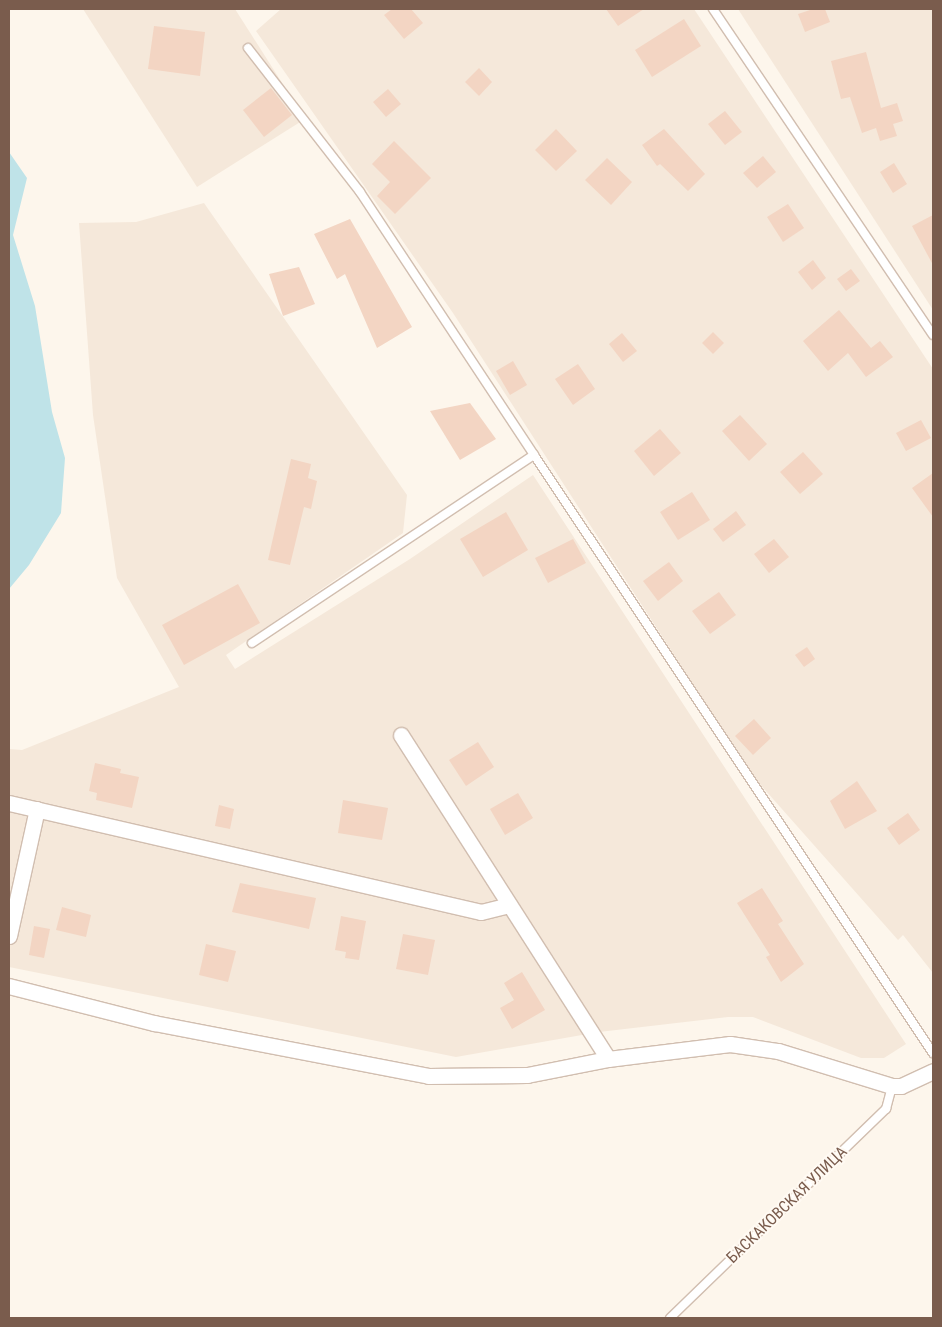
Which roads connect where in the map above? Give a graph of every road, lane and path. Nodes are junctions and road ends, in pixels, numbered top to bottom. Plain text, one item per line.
1 (713, 9) edge
2 (248, 48) dead end
3 (933, 335) edge
4 (534, 455) junction
5 (252, 643) dead end
6 (400, 735) dead end
7 (9, 803) edge
8 (36, 809) junction
9 (509, 904) junction
10 (9, 936) edge
11 (9, 986) edge
12 (933, 1053) edge
13 (608, 1059) junction
14 (933, 1071) edge
15 (897, 1086) junction
16 (670, 1318) edge

1 - 3 lane
2 - 4 lane
4 - 5 lane
4 - 12 lane
6 - 9 street
7 - 8 street
8 - 9 street
8 - 10 street
9 - 13 street
11 - 13 street
13 - 15 street
14 - 15 street
15 - 16 lane, БАСКАКОВСКАЯ УЛИЦА

